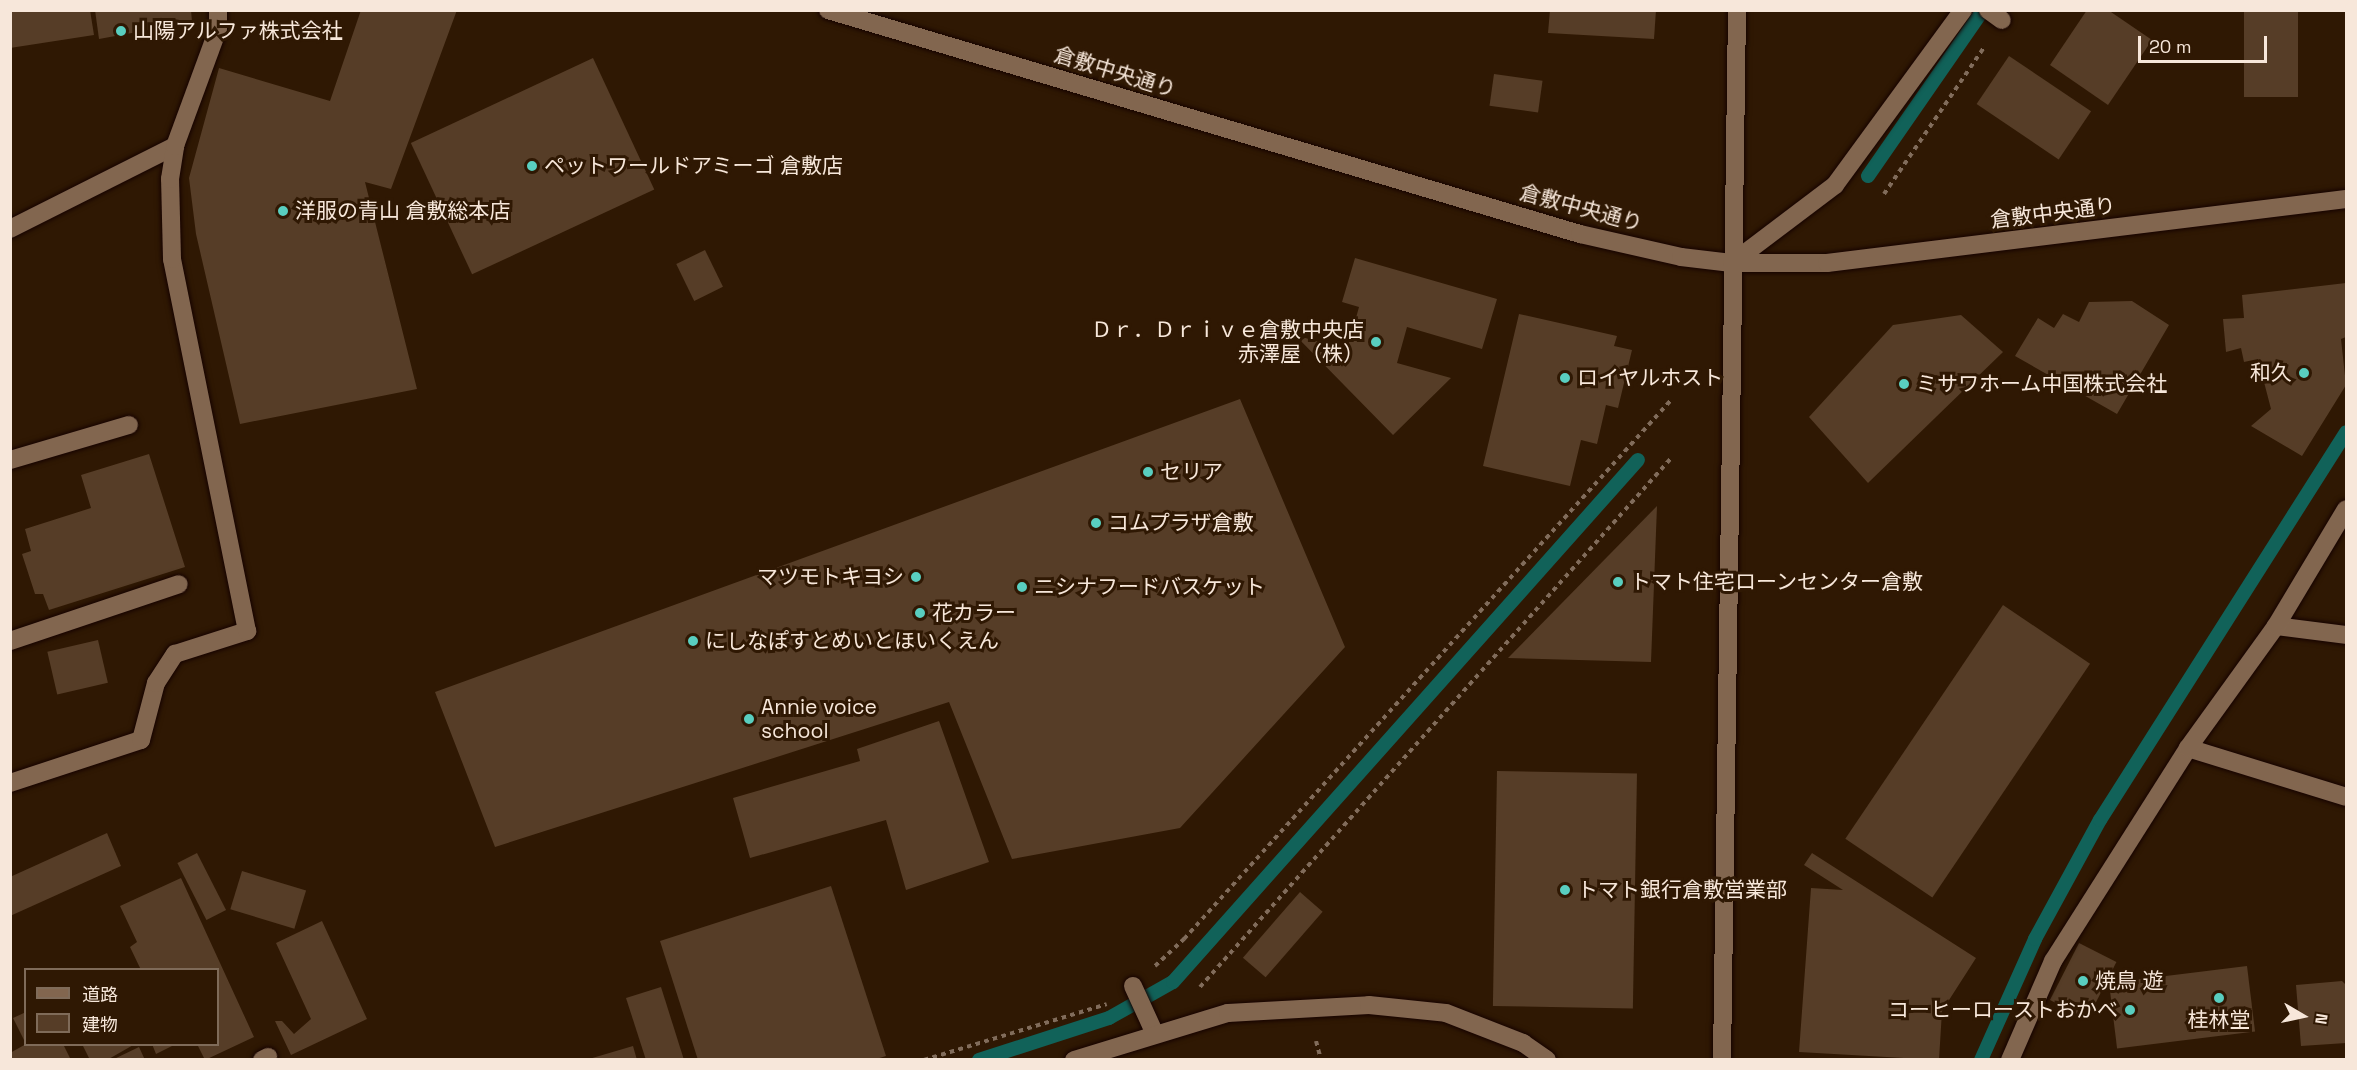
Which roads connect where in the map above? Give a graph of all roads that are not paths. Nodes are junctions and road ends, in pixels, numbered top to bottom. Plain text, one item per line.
1 (218, 10) edge
2 (828, 10) edge
3 (1737, 10) edge
4 (1963, 10) edge
5 (175, 146) junction
6 (2346, 199) edge
7 (10, 229) edge
8 (1732, 263) junction
9 (129, 425) dead end
10 (10, 460) edge
11 (2346, 509) edge
12 (179, 584) dead end
13 (2276, 626) junction
14 (2346, 635) edge
15 (10, 641) edge
16 (2188, 748) junction
17 (10, 783) edge
18 (2346, 797) edge
19 (1135, 988) road end
20 (1151, 1026) junction
21 (1074, 1059) edge
22 (1547, 1059) edge
23 (1722, 1059) edge
24 (2010, 1059) edge

1 - 5 street
2 - 8 street, 倉敷中央通り
3 - 8 street
4 - 8 street
5 - 7 street
5 - 17 street
6 - 8 street, 倉敷中央通り
8 - 23 street
9 - 10 street
11 - 13 street
12 - 15 street
13 - 14 street
13 - 16 street
16 - 18 street
16 - 24 street
19 - 20 street
20 - 21 street
20 - 22 street

